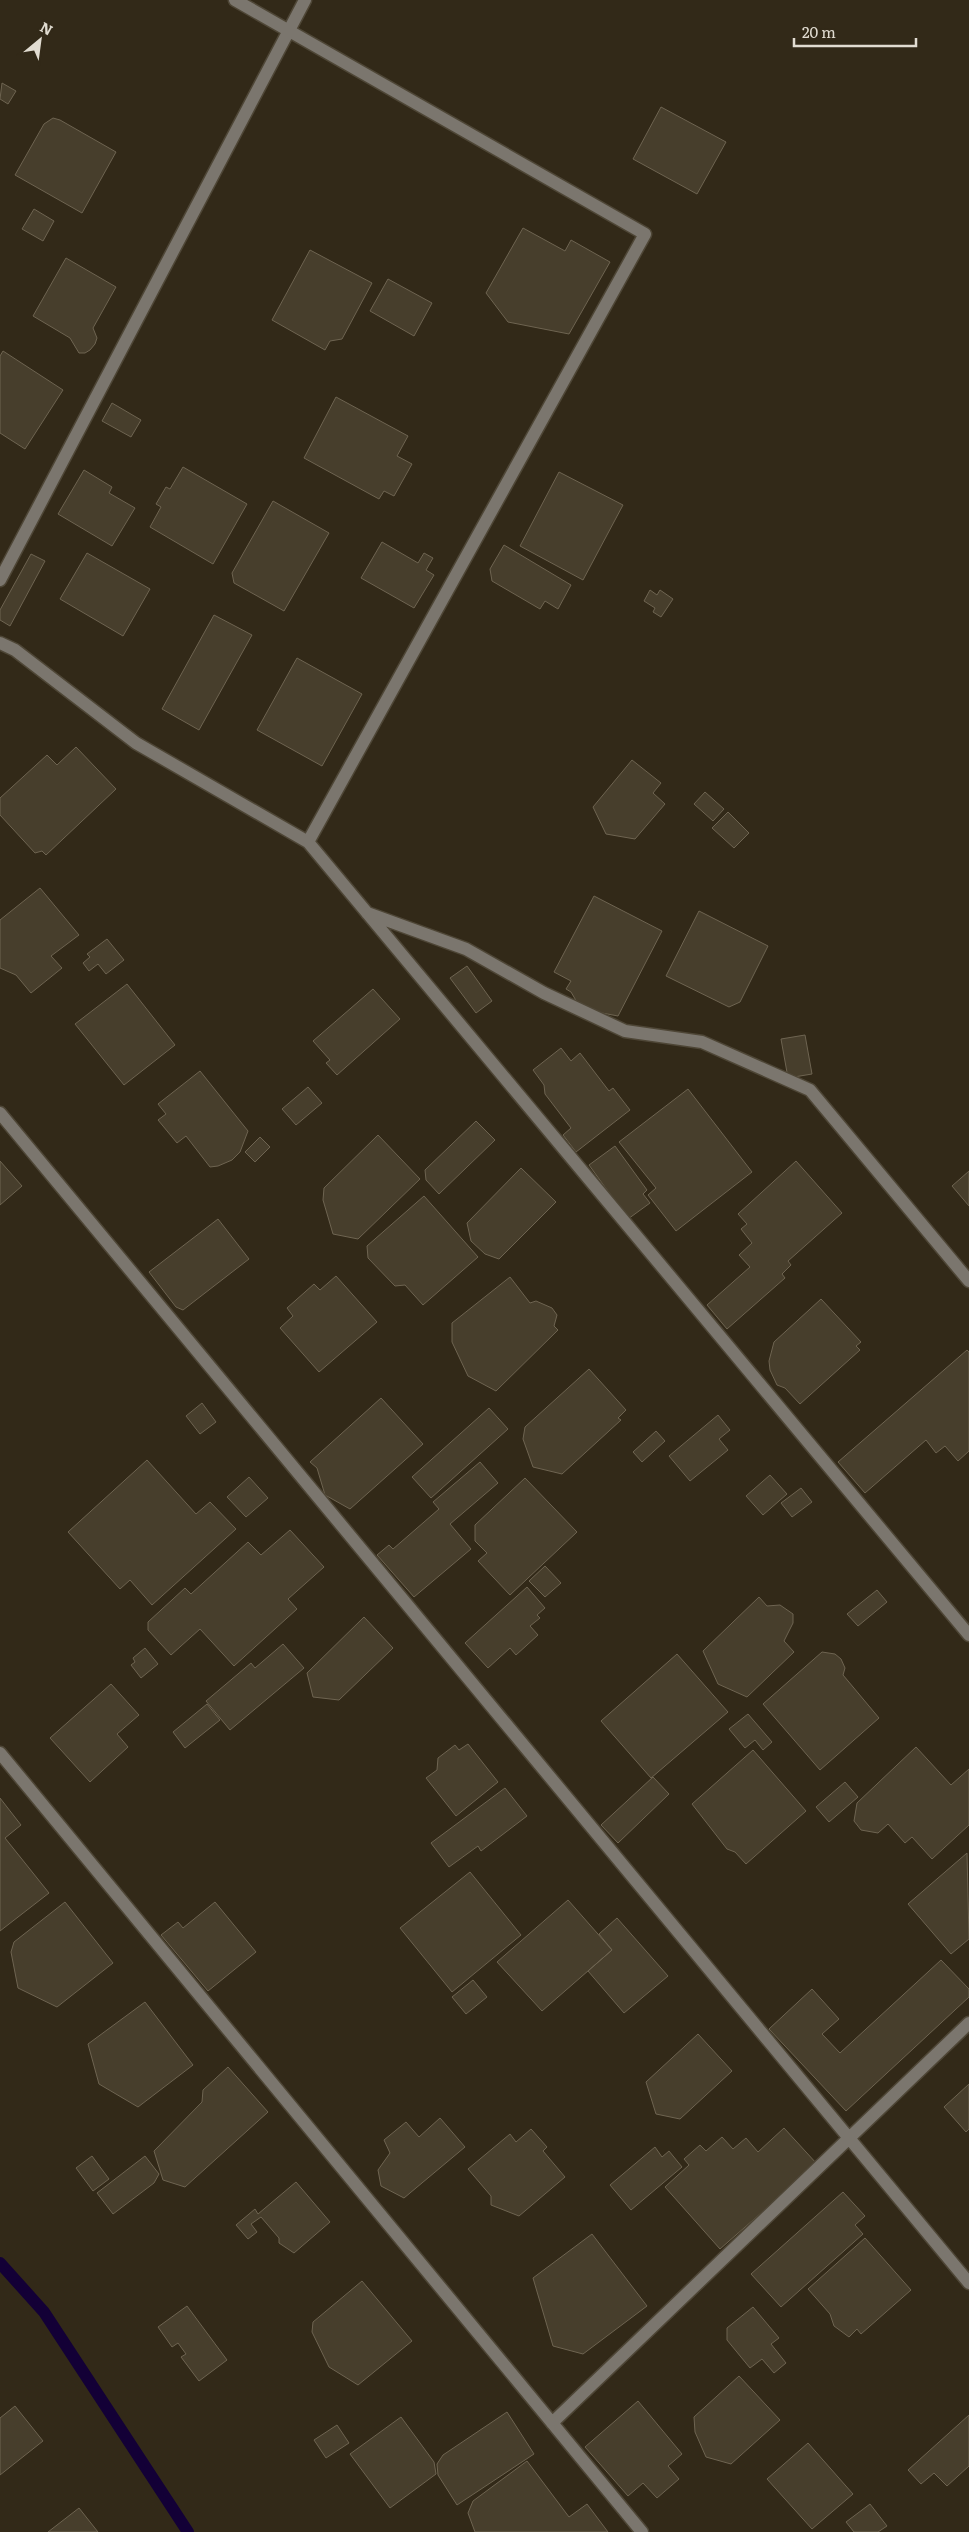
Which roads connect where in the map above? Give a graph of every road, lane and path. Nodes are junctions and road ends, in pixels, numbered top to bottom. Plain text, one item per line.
1 (235, 0) edge
2 (305, 0) edge
3 (289, 30) junction
4 (0, 580) edge
5 (0, 643) edge
6 (308, 842) junction
7 (367, 913) junction
8 (0, 1113) edge
9 (969, 1281) edge
10 (969, 1635) edge
11 (0, 1753) edge
12 (969, 2023) edge
13 (850, 2138) junction
14 (969, 2283) edge
15 (552, 2423) junction
16 (642, 2532) edge

1 - 3 street
2 - 3 street
3 - 4 street
3 - 6 street
5 - 6 street
6 - 7 street
7 - 9 street
7 - 10 street
8 - 13 street
11 - 15 street
12 - 13 street
13 - 14 street
13 - 15 street
15 - 16 street

